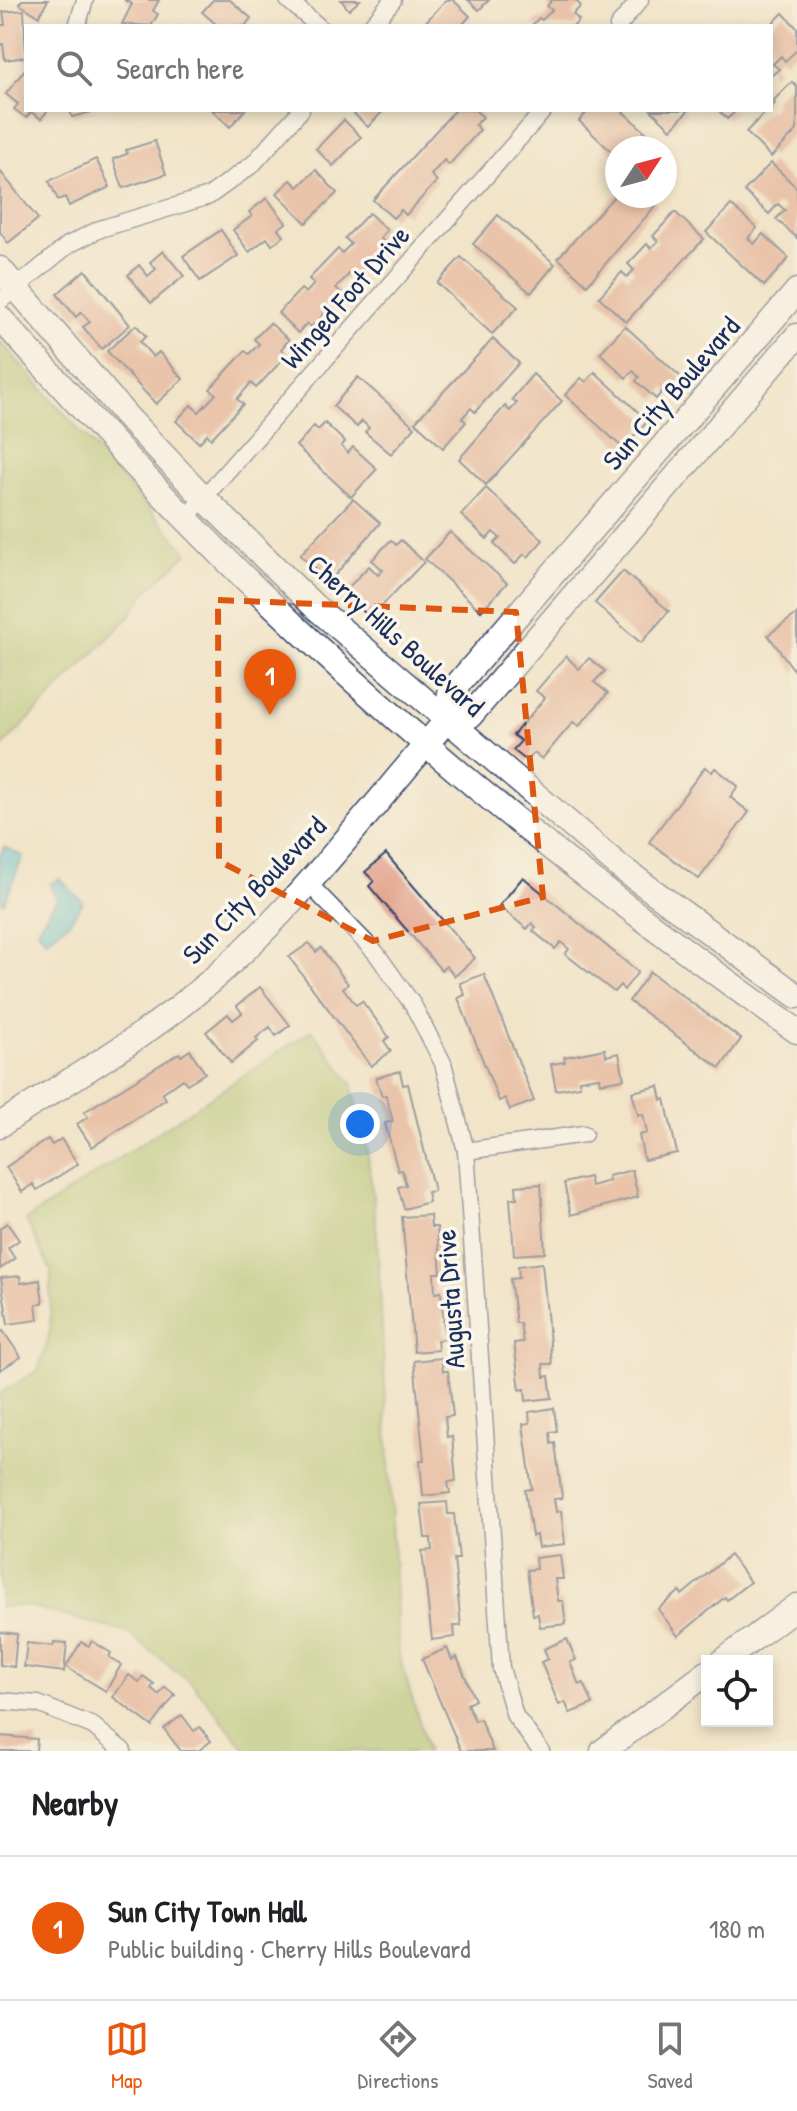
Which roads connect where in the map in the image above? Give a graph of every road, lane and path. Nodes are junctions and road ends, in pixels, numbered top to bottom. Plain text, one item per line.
1 (85, 0) edge
2 (288, 0) edge
3 (393, 0) edge
4 (640, 0) edge
5 (78, 24) edge
6 (316, 24) edge
7 (373, 24) edge
8 (620, 24) edge
9 (299, 112) edge
10 (542, 112) edge
11 (0, 269) edge
12 (797, 291) edge
13 (8, 295) edge
14 (0, 318) edge
15 (797, 336) edge
16 (204, 498) junction
17 (185, 519) junction
18 (446, 721) junction
19 (425, 744) junction
20 (308, 883) junction
21 (797, 996) edge
22 (797, 1031) edge
23 (0, 1125) edge
24 (584, 1134) dead end
25 (466, 1151) junction
26 (797, 1606) edge
27 (731, 1655) edge
28 (701, 1678) edge
29 (0, 1701) edge
30 (123, 1751) edge
31 (541, 1751) edge
32 (603, 1751) edge

1 - 5 street
2 - 6 street
3 - 7 street
4 - 8 street
9 - 13 street
10 - 16 street, Winged Foot Drive
11 - 13 street, Cherry Hills Boulevard
12 - 18 street, Sun City Boulevard
13 - 16 street, Cherry Hills Boulevard
14 - 17 street
15 - 18 street, Sun City Boulevard
16 - 17 street, Winged Foot Drive
16 - 18 street, Cherry Hills Boulevard
17 - 19 street
18 - 19 street, Sun City Boulevard
18 - 21 street, Cherry Hills Boulevard
19 - 20 street, Sun City Boulevard
19 - 22 street
20 - 23 street, Sun City Boulevard
20 - 25 street, Augusta Drive
24 - 25 street
25 - 31 street, Augusta Drive
26 - 27 street
28 - 32 street
29 - 30 street

